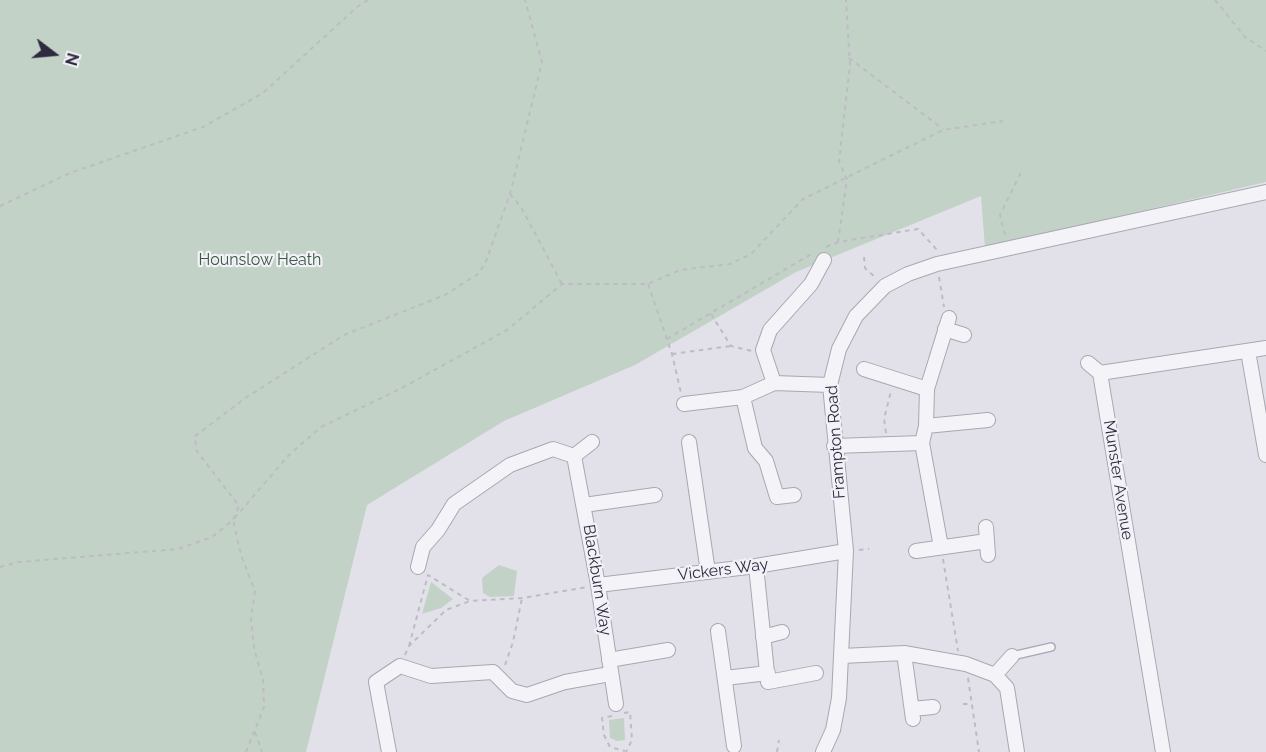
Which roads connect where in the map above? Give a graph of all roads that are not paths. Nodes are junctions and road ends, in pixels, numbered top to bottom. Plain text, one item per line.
1 (1266, 192) edge
2 (824, 260) dead end
3 (964, 335) dead end
4 (1266, 348) edge
5 (1248, 351) junction
6 (1088, 363) dead end
7 (864, 369) dead end
8 (1100, 373) junction
9 (774, 383) junction
10 (830, 385) junction
11 (927, 389) junction
12 (743, 397) junction
13 (684, 405) road end
14 (988, 420) dead end
15 (926, 426) junction
16 (592, 442) dead end
17 (689, 442) dead end
18 (922, 443) junction
19 (834, 446) junction
20 (1266, 455) edge
21 (574, 456) junction
22 (655, 495) dead end
23 (794, 495) dead end
24 (584, 505) junction
25 (987, 541) dead end
26 (941, 547) junction
27 (846, 551) junction
28 (916, 551) dead end
29 (756, 566) junction
30 (418, 567) dead end
31 (708, 572) junction
32 (598, 585) junction
33 (718, 631) dead end
34 (782, 632) dead end
35 (763, 637) junction
36 (1051, 647) dead end
37 (668, 650) dead end
38 (904, 653) junction
39 (842, 656) junction
40 (1012, 656) joint
41 (610, 668) junction
42 (768, 673) junction
43 (816, 673) dead end
44 (995, 675) junction
45 (725, 678) junction
46 (616, 704) dead end
47 (933, 706) dead end
48 (734, 746) dead end
49 (389, 752) edge
50 (823, 752) edge
51 (1017, 752) edge
52 (1163, 752) edge

1 - 10 street, Frampton Road
2 - 9 street
3 - 11 street
4 - 5 street
5 - 8 street
5 - 20 street
6 - 8 street
7 - 11 street
8 - 52 street, Munster Avenue
9 - 10 street
9 - 12 street
10 - 19 street, Frampton Road
11 - 15 street
12 - 13 street
12 - 23 street
14 - 15 street
15 - 18 street
16 - 21 street
17 - 31 street
18 - 19 street
18 - 26 street
19 - 27 street, Frampton Road
21 - 24 street, Blackburn Way
21 - 30 street
22 - 24 street
24 - 32 street, Blackburn Way
25 - 26 street
26 - 28 street
27 - 29 street, Vickers Way
27 - 39 street, Frampton Road
29 - 31 street, Vickers Way
29 - 35 street
31 - 32 street, Vickers Way
32 - 41 street, Blackburn Way
33 - 45 street
34 - 35 street
35 - 42 street
36 - 40 lane
37 - 41 street
38 - 39 street
38 - 44 street
38 - 47 street
39 - 50 street, Frampton Road
40 - 44 street
41 - 46 street, Blackburn Way
41 - 49 street
42 - 43 street
42 - 45 street
44 - 51 street
45 - 48 street

